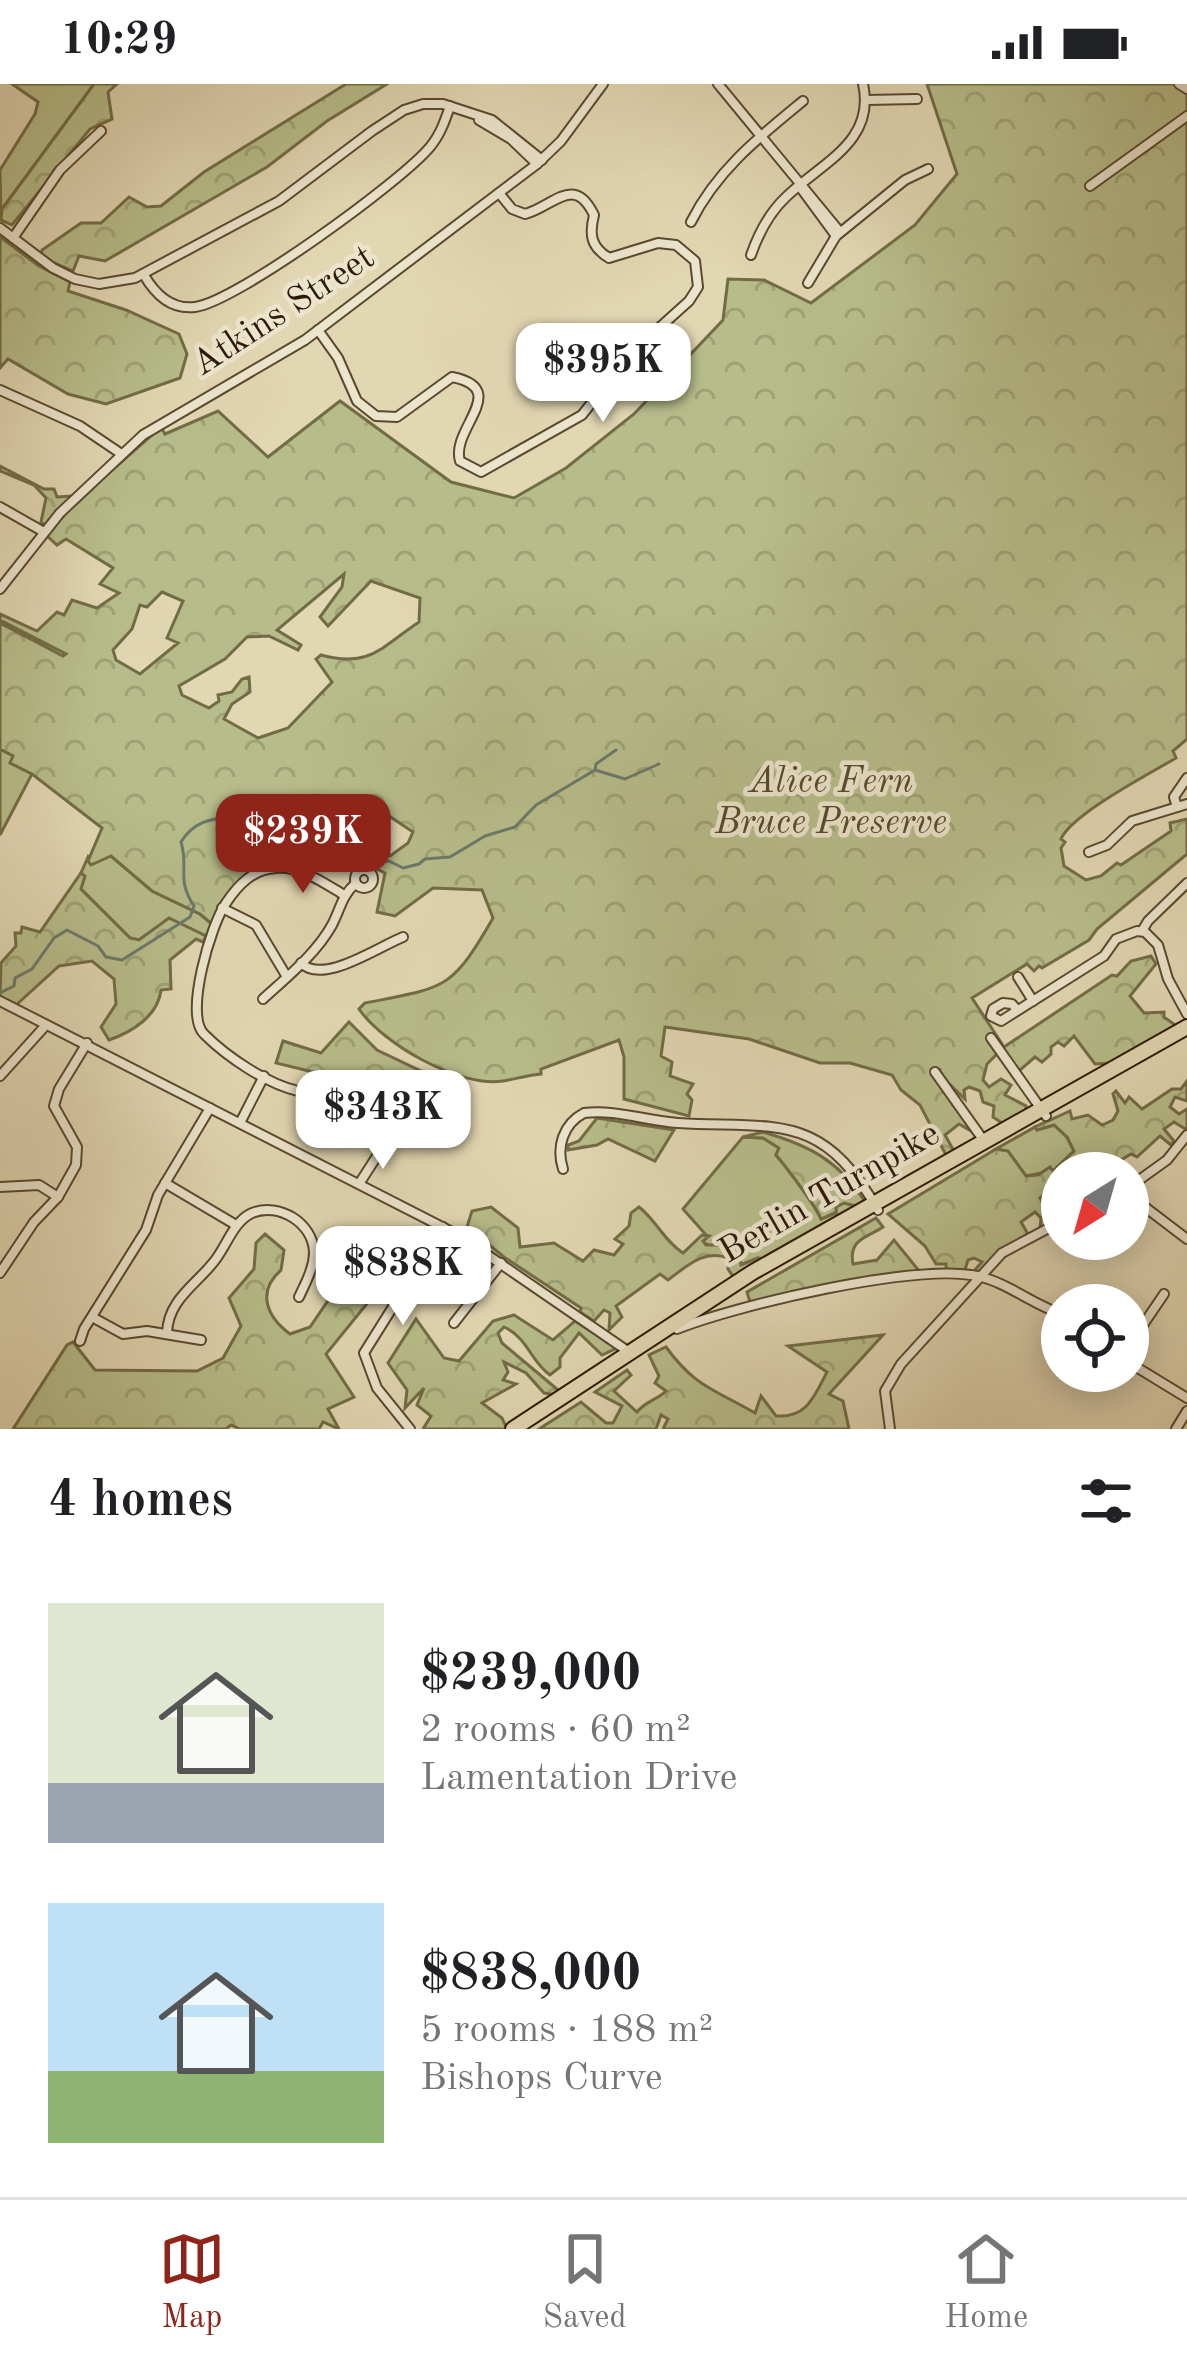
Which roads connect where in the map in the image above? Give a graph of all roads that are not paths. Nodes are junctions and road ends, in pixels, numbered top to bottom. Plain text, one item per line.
1 (603, 84) edge
2 (863, 84) edge
3 (1179, 84) edge
4 (721, 85) edge
5 (1187, 89) edge
6 (917, 99) dead end
7 (866, 100) junction
8 (803, 101) dead end
9 (450, 106) junction
10 (1187, 116) edge
11 (100, 131) dead end
12 (760, 136) junction
13 (539, 162) junction
14 (928, 169) dead end
15 (800, 185) junction
16 (1090, 187) dead end
17 (499, 193) junction
18 (691, 222) dead end
19 (0, 228) edge
20 (838, 234) junction
21 (13, 238) junction
22 (751, 255) dead end
23 (144, 274) junction
24 (808, 283) dead end
25 (318, 330) junction
26 (0, 390) edge
27 (121, 454) junction
28 (0, 507) edge
29 (43, 534) junction
30 (0, 589) edge
31 (1187, 778) edge
32 (1182, 806) edge
33 (1089, 852) dead end
34 (356, 883) dead end
35 (1187, 883) edge
36 (344, 895) junction
37 (222, 908) junction
38 (1142, 932) junction
39 (403, 937) dead end
40 (301, 963) junction
41 (287, 977) junction
42 (1018, 977) dead end
43 (263, 999) dead end
44 (0, 1001) edge
45 (1033, 1001) junction
46 (1017, 1010) dead end
47 (1186, 1019) edge
48 (46, 1025) junction
49 (991, 1038) dead end
50 (86, 1043) junction
51 (935, 1072) dead end
52 (0, 1076) edge
53 (264, 1076) junction
54 (210, 1108) junction
55 (1044, 1112) junction
56 (239, 1123) junction
57 (1187, 1136) edge
58 (984, 1141) junction
59 (563, 1169) dead end
60 (1149, 1173) edge
61 (166, 1183) junction
62 (359, 1184) junction
63 (0, 1187) edge
64 (58, 1196) junction
65 (876, 1207) junction
66 (1149, 1210) edge
67 (237, 1225) junction
68 (443, 1227) junction
69 (1041, 1231) edge
70 (1187, 1239) edge
71 (501, 1263) junction
72 (0, 1273) edge
73 (977, 1276) junction
74 (1164, 1294) dead end
75 (299, 1297) dead end
76 (722, 1303) junction
77 (1041, 1305) edge
78 (1149, 1316) edge
79 (92, 1317) junction
80 (454, 1323) dead end
81 (166, 1333) junction
82 (201, 1340) dead end
83 (80, 1341) dead end
84 (632, 1354) junction
85 (1149, 1375) edge
86 (1187, 1398) edge
87 (1187, 1411) edge
88 (410, 1429) edge
89 (513, 1429) edge
90 (528, 1429) edge
91 (890, 1429) edge
92 (1176, 1429) edge

1 - 13 street, Atkins Street
2 - 7 street
3 - 5 street
4 - 12 street
6 - 7 street
7 - 15 street
8 - 12 street
9 - 13 street
9 - 23 street
9 - 23 street
10 - 16 street
11 - 21 street
12 - 15 street
12 - 18 street
13 - 17 street, Atkins Street
14 - 20 street
15 - 20 street
15 - 22 street
17 - 25 street, Atkins Street
17 - 25 street
19 - 21 street
20 - 24 street
21 - 23 street
25 - 27 street, Atkins Street
26 - 27 street
27 - 29 street, Atkins Street
28 - 29 street
29 - 30 street, Atkins Street
31 - 32 street
32 - 33 street
34 - 36 street
35 - 38 street
36 - 37 street
36 - 40 street
37 - 41 street
37 - 53 street
38 - 45 street
38 - 47 street
39 - 40 street
40 - 41 street
41 - 43 street
42 - 45 street
44 - 48 street
45 - 46 street
47 - 55 highway, Berlin Turnpike
48 - 50 street
48 - 52 street
49 - 55 street
50 - 54 street
50 - 64 street
51 - 58 street
53 - 56 street
53 - 62 street
54 - 56 street
54 - 61 street
55 - 58 highway, Berlin Turnpike
55 - 65 highway, Berlin Turnpike
56 - 62 street
57 - 60 street
58 - 65 highway, Berlin Turnpike
59 - 65 street
61 - 67 street
61 - 79 street
62 - 68 street
63 - 64 street
64 - 72 street
65 - 76 highway, Berlin Turnpike
66 - 70 street
67 - 75 street
67 - 81 street
68 - 71 street
68 - 88 street
69 - 73 street
71 - 80 street
71 - 84 street
73 - 76 street
73 - 77 street
73 - 91 street
74 - 78 street
76 - 84 highway, Berlin Turnpike
76 - 84 highway, Berlin Turnpike
79 - 81 street
79 - 83 street
81 - 82 street
84 - 89 highway, Berlin Turnpike
84 - 90 highway, Berlin Turnpike
85 - 86 street
87 - 92 street

